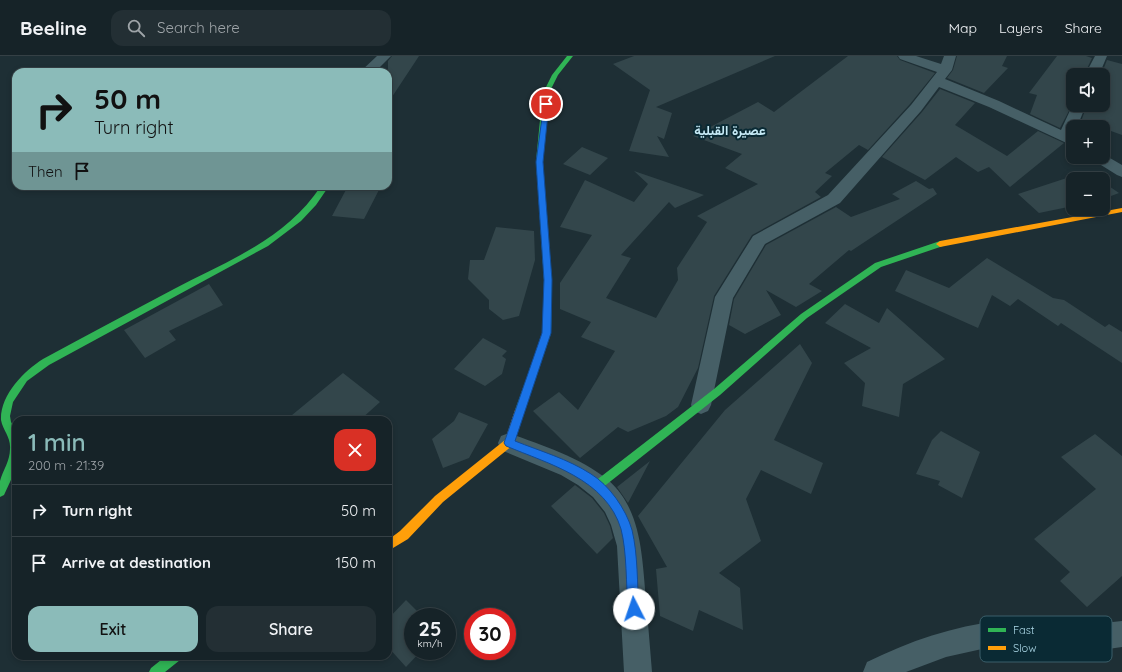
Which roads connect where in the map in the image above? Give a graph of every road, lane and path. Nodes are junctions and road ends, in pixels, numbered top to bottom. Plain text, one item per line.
1 (385, 56) edge
2 (570, 56) edge
3 (904, 56) edge
4 (1101, 56) edge
5 (372, 68) edge
6 (1095, 68) edge
7 (944, 69) edge
8 (1066, 138) edge
9 (1109, 164) edge
10 (1122, 172) edge
11 (323, 190) edge
12 (1122, 210) edge
13 (701, 405) junction
14 (12, 433) edge
15 (509, 443) junction
16 (12, 464) edge
17 (598, 486) junction
18 (0, 492) edge
19 (392, 543) edge
20 (1122, 634) edge
21 (1112, 636) edge
22 (980, 637) edge
23 (171, 660) edge
24 (155, 672) edge
25 (638, 672) edge
26 (878, 672) edge

1 - 5 street
2 - 15 street
3 - 7 street
4 - 6 street
7 - 8 street
7 - 13 street
9 - 10 street
11 - 14 street
12 - 13 street
13 - 17 street
15 - 17 street
15 - 19 street
16 - 18 street
17 - 25 street
20 - 21 street
22 - 26 street
23 - 24 street

